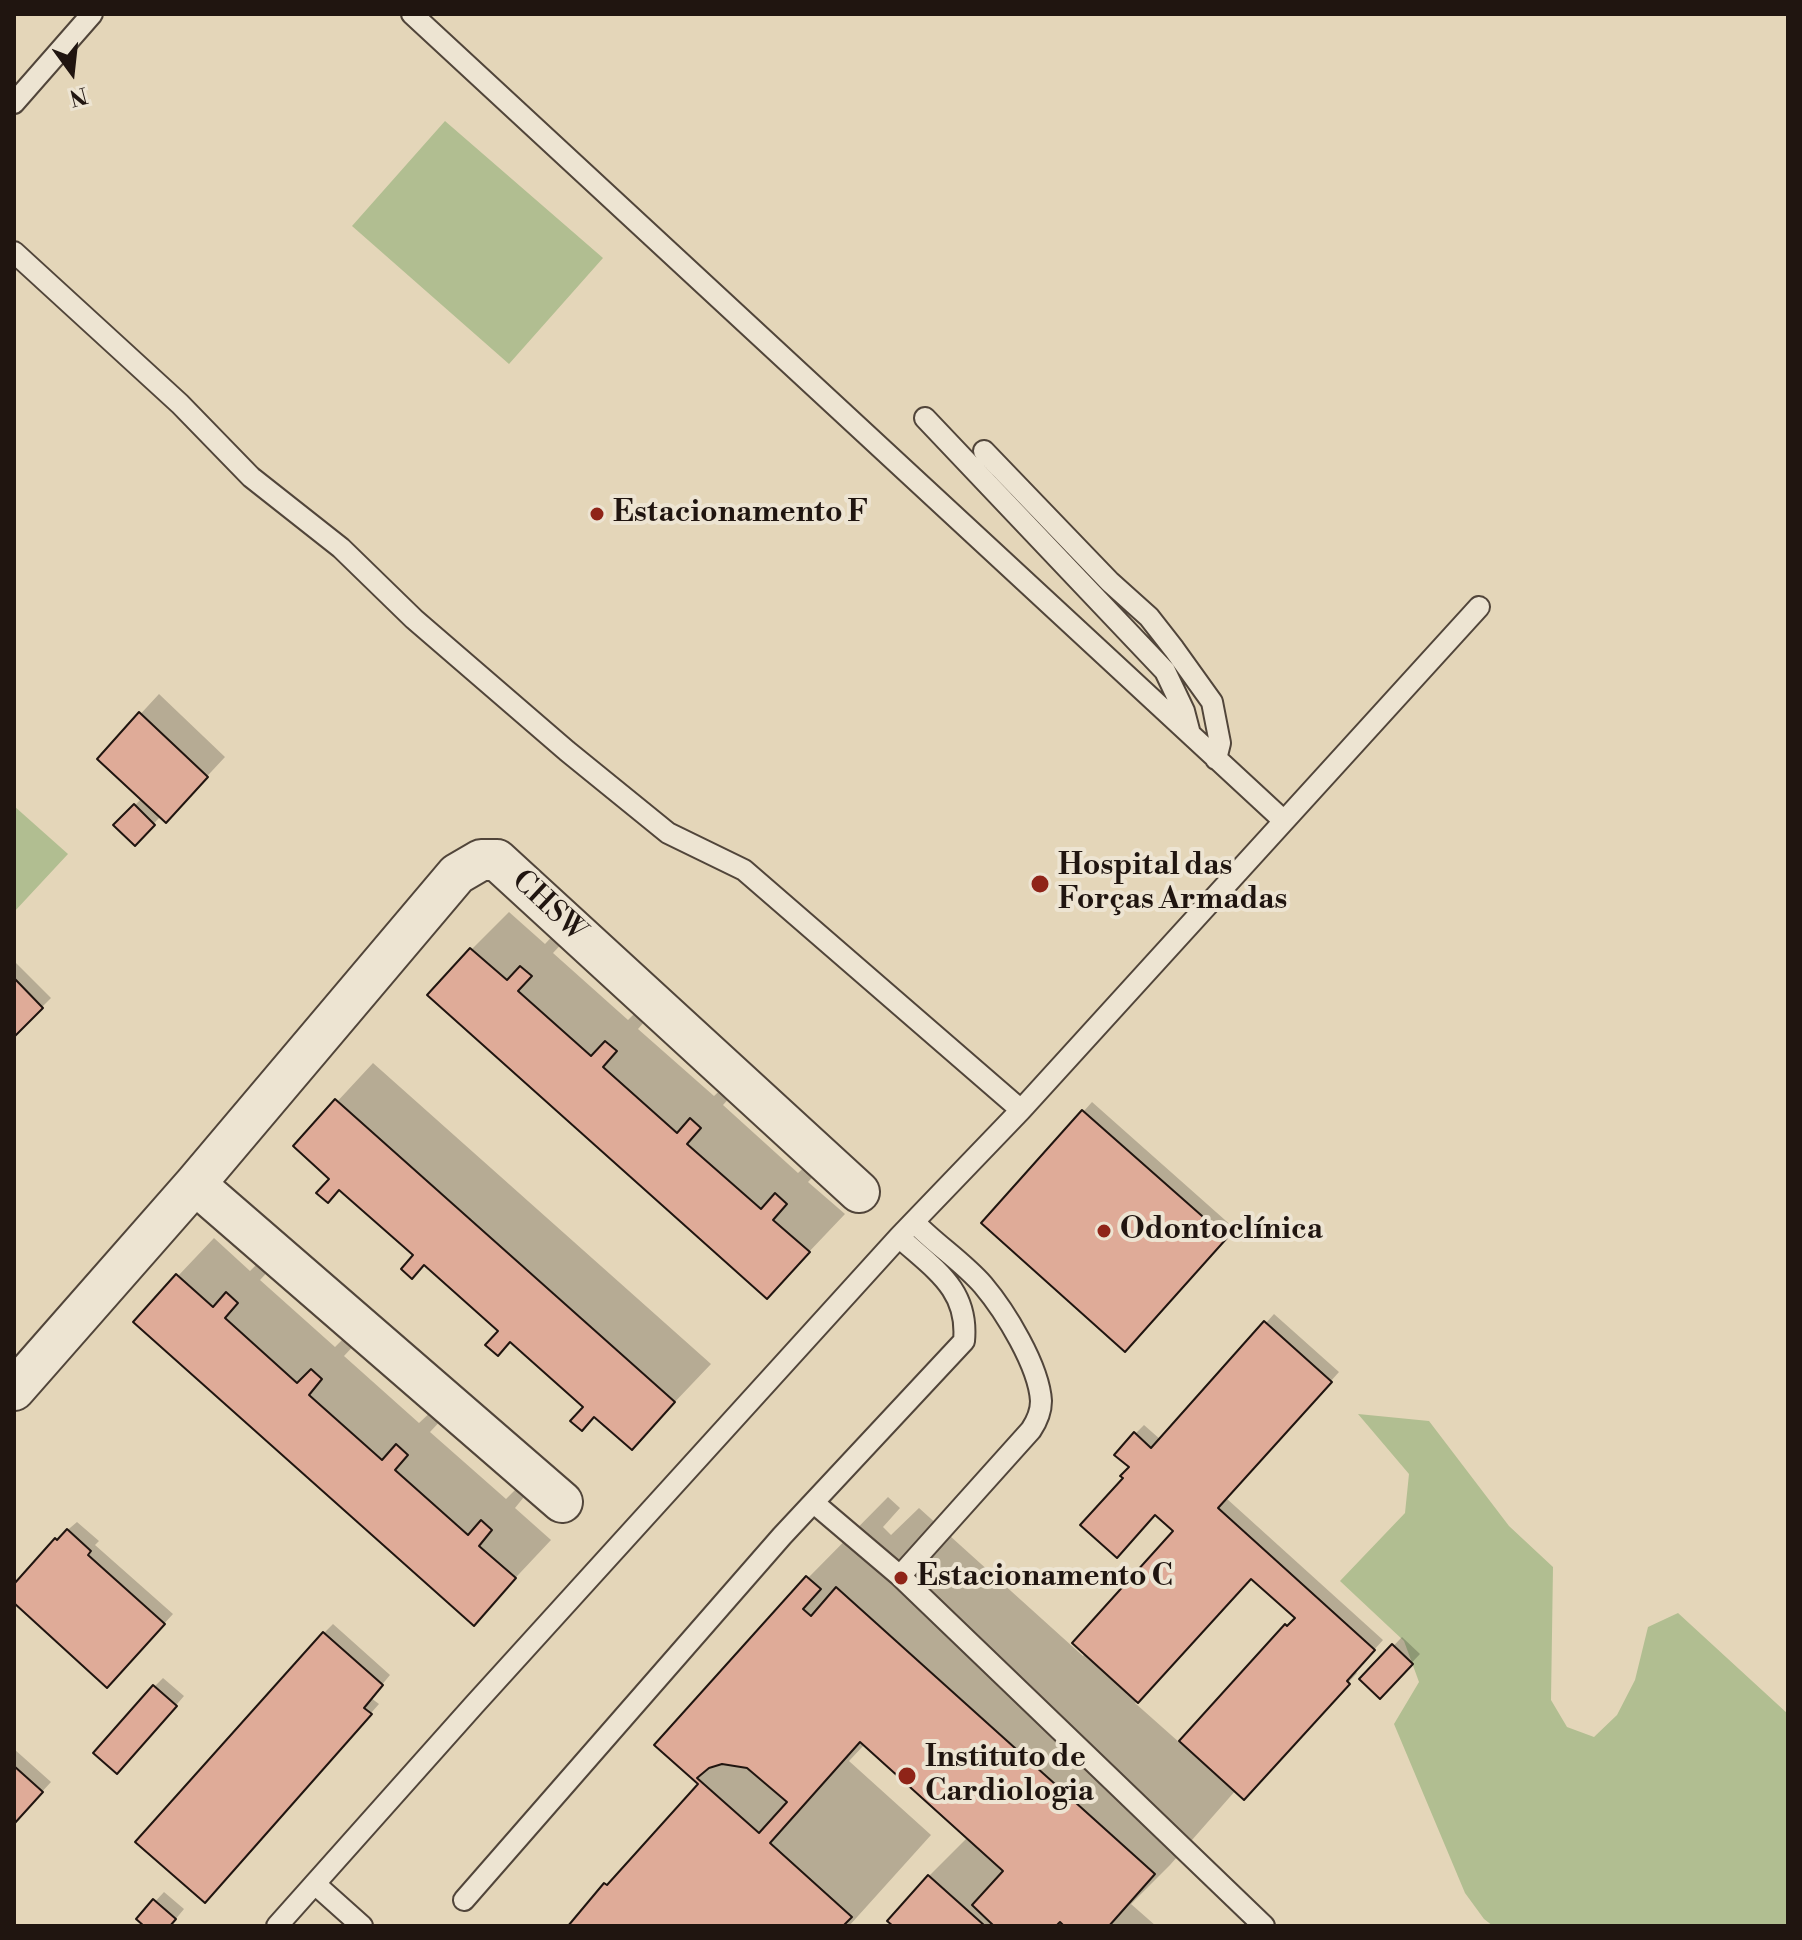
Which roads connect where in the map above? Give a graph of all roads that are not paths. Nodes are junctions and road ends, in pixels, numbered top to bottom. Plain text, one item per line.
1 (92, 14) edge
2 (412, 14) edge
3 (14, 103) edge
4 (14, 252) edge
5 (925, 418) dead end
6 (984, 451) dead end
7 (1479, 607) dead end
8 (1191, 735) junction
9 (1216, 759) junction
10 (1284, 821) junction
11 (1021, 1110) junction
12 (195, 1184) junction
13 (859, 1192) dead end
14 (914, 1222) junction
15 (899, 1237) junction
16 (14, 1390) edge
17 (562, 1502) dead end
18 (814, 1503) junction
19 (900, 1576) junction
20 (315, 1884) junction
21 (464, 1900) dead end
22 (277, 1926) edge
23 (362, 1926) edge
24 (1264, 1926) edge

1 - 3 lane
2 - 8 lane
4 - 11 lane
5 - 8 lane
6 - 9 lane
7 - 10 lane
8 - 9 lane
9 - 10 lane
10 - 11 lane
11 - 14 lane
12 - 13 street, CHSW
12 - 16 street, CHSW
12 - 17 street
14 - 15 lane
14 - 19 lane
15 - 18 lane
15 - 20 lane
18 - 19 lane
18 - 21 lane
19 - 24 lane
20 - 22 lane
20 - 23 lane

